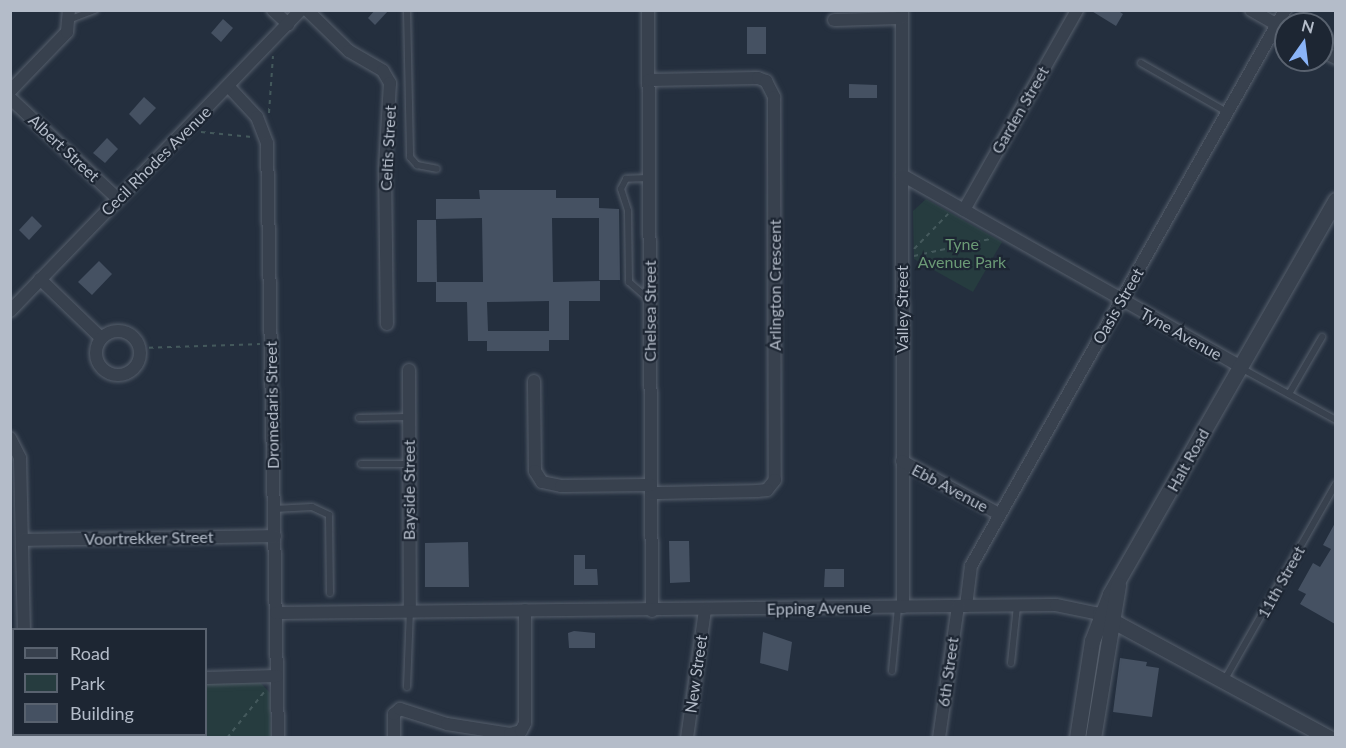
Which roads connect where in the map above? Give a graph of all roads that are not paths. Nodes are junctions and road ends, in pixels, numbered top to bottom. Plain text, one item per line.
1 (95, 10) edge
2 (273, 10) edge
3 (301, 10) edge
4 (307, 10) edge
5 (648, 10) edge
6 (1077, 10) edge
7 (1251, 10) edge
8 (407, 14) edge
9 (902, 14) edge
10 (70, 15) edge
11 (834, 20) dead end
12 (288, 24) junction
13 (1274, 24) edge
14 (1274, 39) edge
15 (1141, 63) dead end
16 (649, 80) junction
17 (228, 87) junction
18 (10, 91) edge
19 (10, 98) edge
20 (1227, 112) junction
21 (437, 169) dead end
22 (902, 175) junction
23 (650, 178) junction
24 (118, 199) junction
25 (1335, 200) edge
26 (958, 210) junction
27 (40, 279) junction
28 (650, 300) junction
29 (1121, 301) junction
30 (10, 311) edge
31 (387, 324) dead end
32 (1322, 337) dead end
33 (101, 338) junction
34 (1241, 367) junction
35 (409, 370) dead end
36 (534, 381) dead end
37 (1289, 394) junction
38 (409, 417) junction
39 (359, 418) dead end
40 (1335, 420) edge
41 (10, 438) edge
42 (902, 461) junction
43 (361, 464) dead end
44 (409, 464) junction
45 (1335, 484) edge
46 (651, 489) junction
47 (274, 509) junction
48 (999, 514) junction
49 (274, 536) junction
50 (23, 540) junction
51 (330, 593) dead end
52 (962, 606) junction
53 (1017, 606) junction
54 (900, 607) junction
55 (410, 610) junction
56 (525, 610) junction
57 (705, 610) junction
58 (652, 611) junction
59 (276, 613) junction
60 (1107, 617) junction
61 (24, 628) edge
62 (1011, 663) dead end
63 (892, 671) dead end
64 (277, 676) junction
65 (207, 678) edge
66 (1226, 679) junction
67 (407, 687) dead end
68 (278, 738) edge
69 (394, 738) edge
70 (687, 738) edge
71 (939, 738) edge
72 (1077, 738) edge
73 (1093, 738) edge
74 (1329, 738) edge

1 - 10 lane
2 - 12 street
3 - 12 street, Cecil Rhodes Avenue
4 - 31 street, Celtis Street
5 - 16 street, Chelsea Street
6 - 26 street, Garden Street
7 - 13 street
8 - 21 lane
9 - 11 street
9 - 22 street, Valley Street
10 - 18 street
12 - 17 street, Cecil Rhodes Avenue
14 - 20 street, Oasis Street
15 - 20 lane
16 - 23 street, Chelsea Street
16 - 46 street, Arlington Crescent
17 - 24 street, Cecil Rhodes Avenue
17 - 47 street, Dromedaris Street
19 - 24 street, Albert Street
20 - 29 street, Oasis Street
22 - 26 street, Tyne Avenue
22 - 42 street, Valley Street
23 - 28 street, Chelsea Street
23 - 28 lane
24 - 27 street, Cecil Rhodes Avenue
25 - 34 street, Halt Road
26 - 29 street, Tyne Avenue
27 - 30 street, Cecil Rhodes Avenue
27 - 33 street
28 - 46 street, Chelsea Street
29 - 34 street, Tyne Avenue
29 - 48 street, Oasis Street
32 - 37 lane
33 - 33 street
34 - 37 lane
34 - 60 street, Halt Road
35 - 38 street, Bayside Street
36 - 46 street
37 - 40 lane
38 - 39 lane
38 - 44 street, Bayside Street
41 - 50 street
42 - 48 street, Ebb Avenue
42 - 54 street, Valley Street
43 - 44 lane
44 - 55 street, Bayside Street
45 - 66 lane, 11th Street
46 - 58 street, Chelsea Street
47 - 49 street, Dromedaris Street
47 - 51 lane
48 - 52 street, Oasis Street
49 - 50 street, Voortrekker Street
49 - 59 street, Dromedaris Street
50 - 61 street
52 - 53 street, Epping Avenue
52 - 54 street, Epping Avenue
52 - 71 street, 6th Street
53 - 60 street, Epping Avenue
53 - 62 lane
54 - 57 street, Epping Avenue
54 - 63 lane
55 - 56 street, Epping Avenue
55 - 59 street, Epping Avenue
55 - 67 lane
56 - 58 street, Epping Avenue
56 - 69 street
57 - 58 street, Epping Avenue
57 - 70 street, New Street
59 - 64 street, Dromedaris Street
60 - 66 street, Epping Avenue
60 - 72 street, Halt Road
60 - 73 street, Halt Road
64 - 65 street
64 - 68 street, Dromedaris Street
66 - 74 street, Epping Avenue

